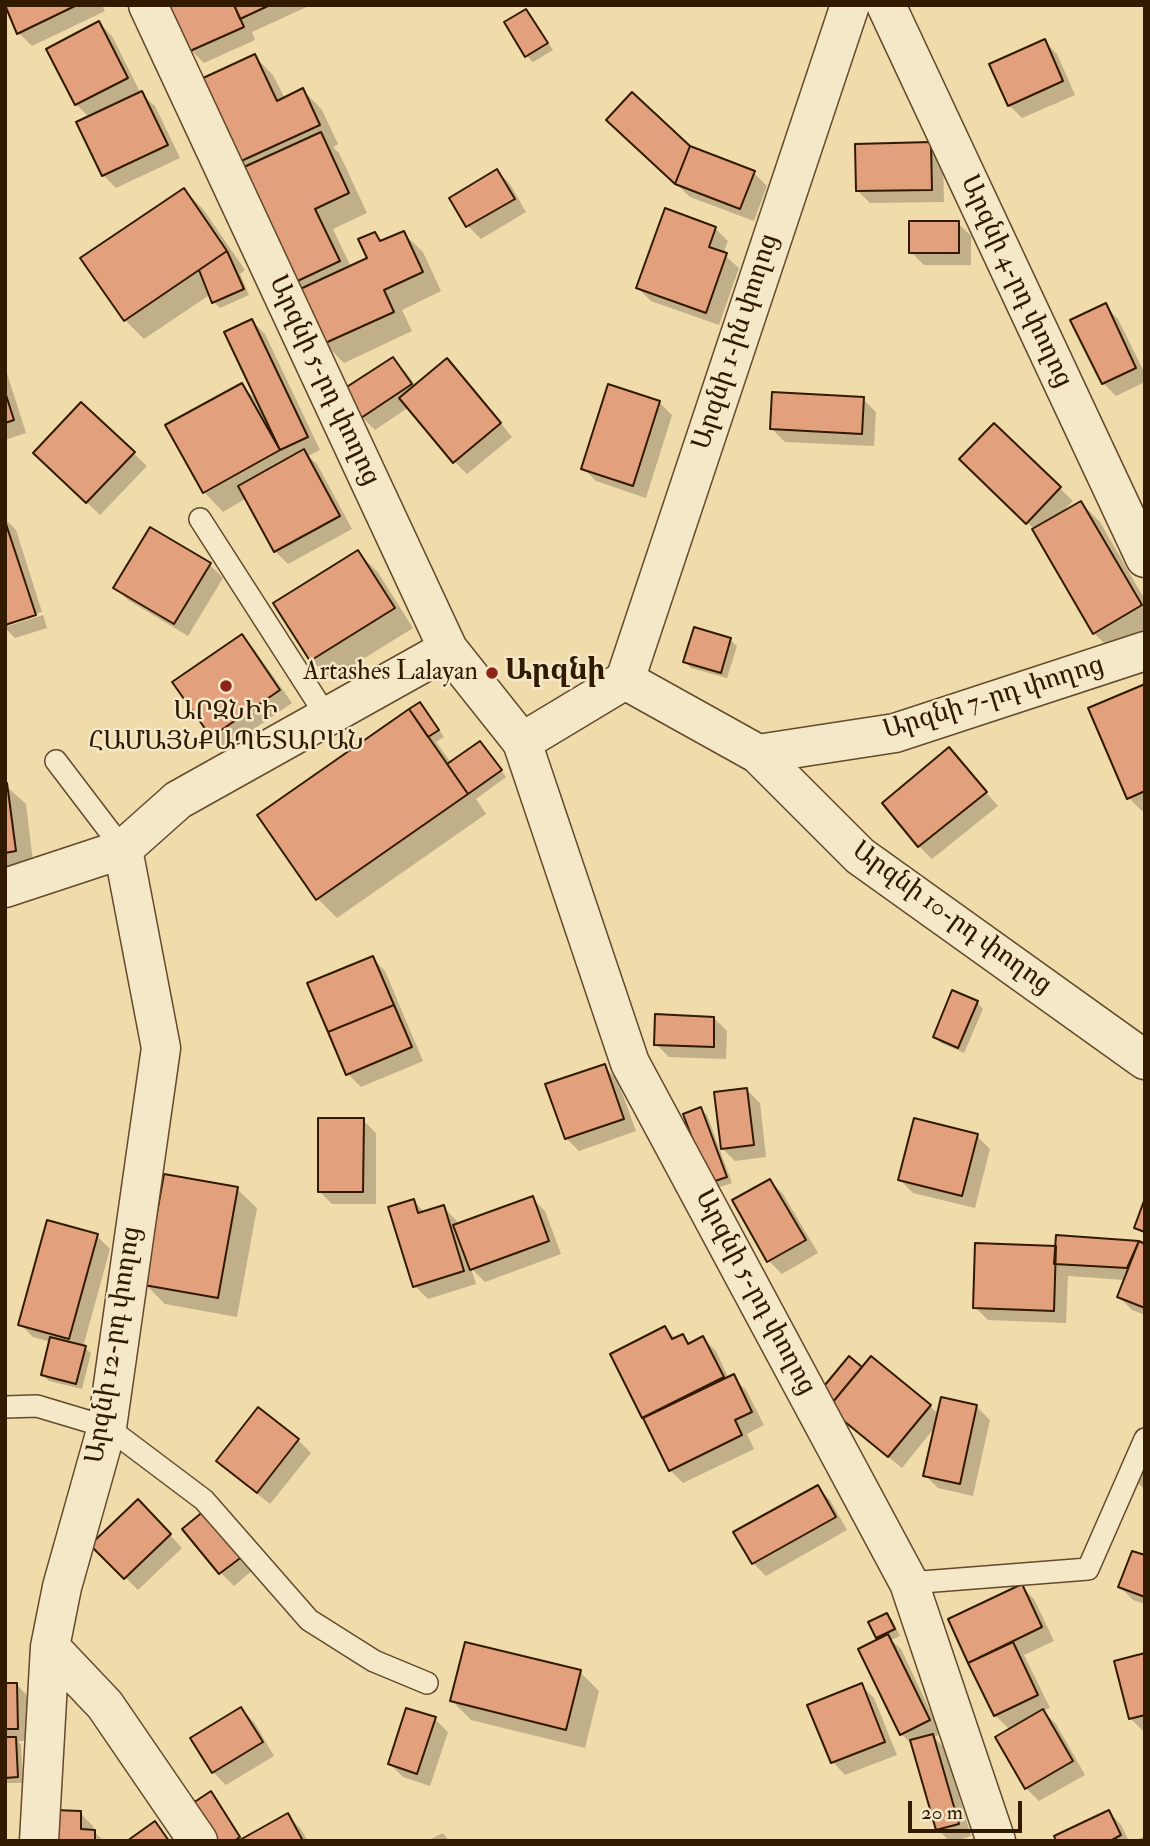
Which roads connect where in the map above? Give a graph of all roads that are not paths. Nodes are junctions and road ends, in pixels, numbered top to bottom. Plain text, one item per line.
1 (148, 5) edge
2 (849, 5) edge
3 (886, 5) edge
4 (200, 519) dead end
5 (1145, 558) edge
6 (448, 649) junction
7 (1145, 651) edge
8 (625, 680) junction
9 (327, 717) junction
10 (522, 742) junction
11 (758, 754) junction
12 (56, 761) dead end
13 (123, 849) junction
14 (5, 888) edge
15 (1145, 1060) edge
16 (5, 1407) edge
17 (107, 1427) junction
18 (1145, 1439) edge
19 (909, 1583) junction
20 (50, 1647) junction
21 (428, 1683) dead end
22 (39, 1841) edge
23 (198, 1841) edge
24 (996, 1841) edge

1 - 6 street, Արզնի 5-րդ փողոց
2 - 8 street, Արզնի 1-ին փողոց
3 - 5 street, Արզնի 4-րդ փողոց
4 - 9 lane
6 - 9 street
6 - 10 street, Արզնի 5-րդ փողոց
7 - 11 street, Արզնի 7-րդ փողոց
8 - 10 street
8 - 11 street, Արզնի 10-րդ փողոց
9 - 13 street
10 - 19 street, Արզնի 5-րդ փողոց
11 - 15 street, Արզնի 10-րդ փողոց
12 - 13 lane
13 - 14 street
13 - 17 street, Արզնի 12-րդ փողոց
16 - 17 lane
17 - 20 street, Արզնի 12-րդ փողոց
17 - 21 lane
18 - 19 lane
19 - 24 street, Արզնի 5-րդ փողոց
20 - 22 street, Արզնի 12-րդ փողոց
20 - 23 street

